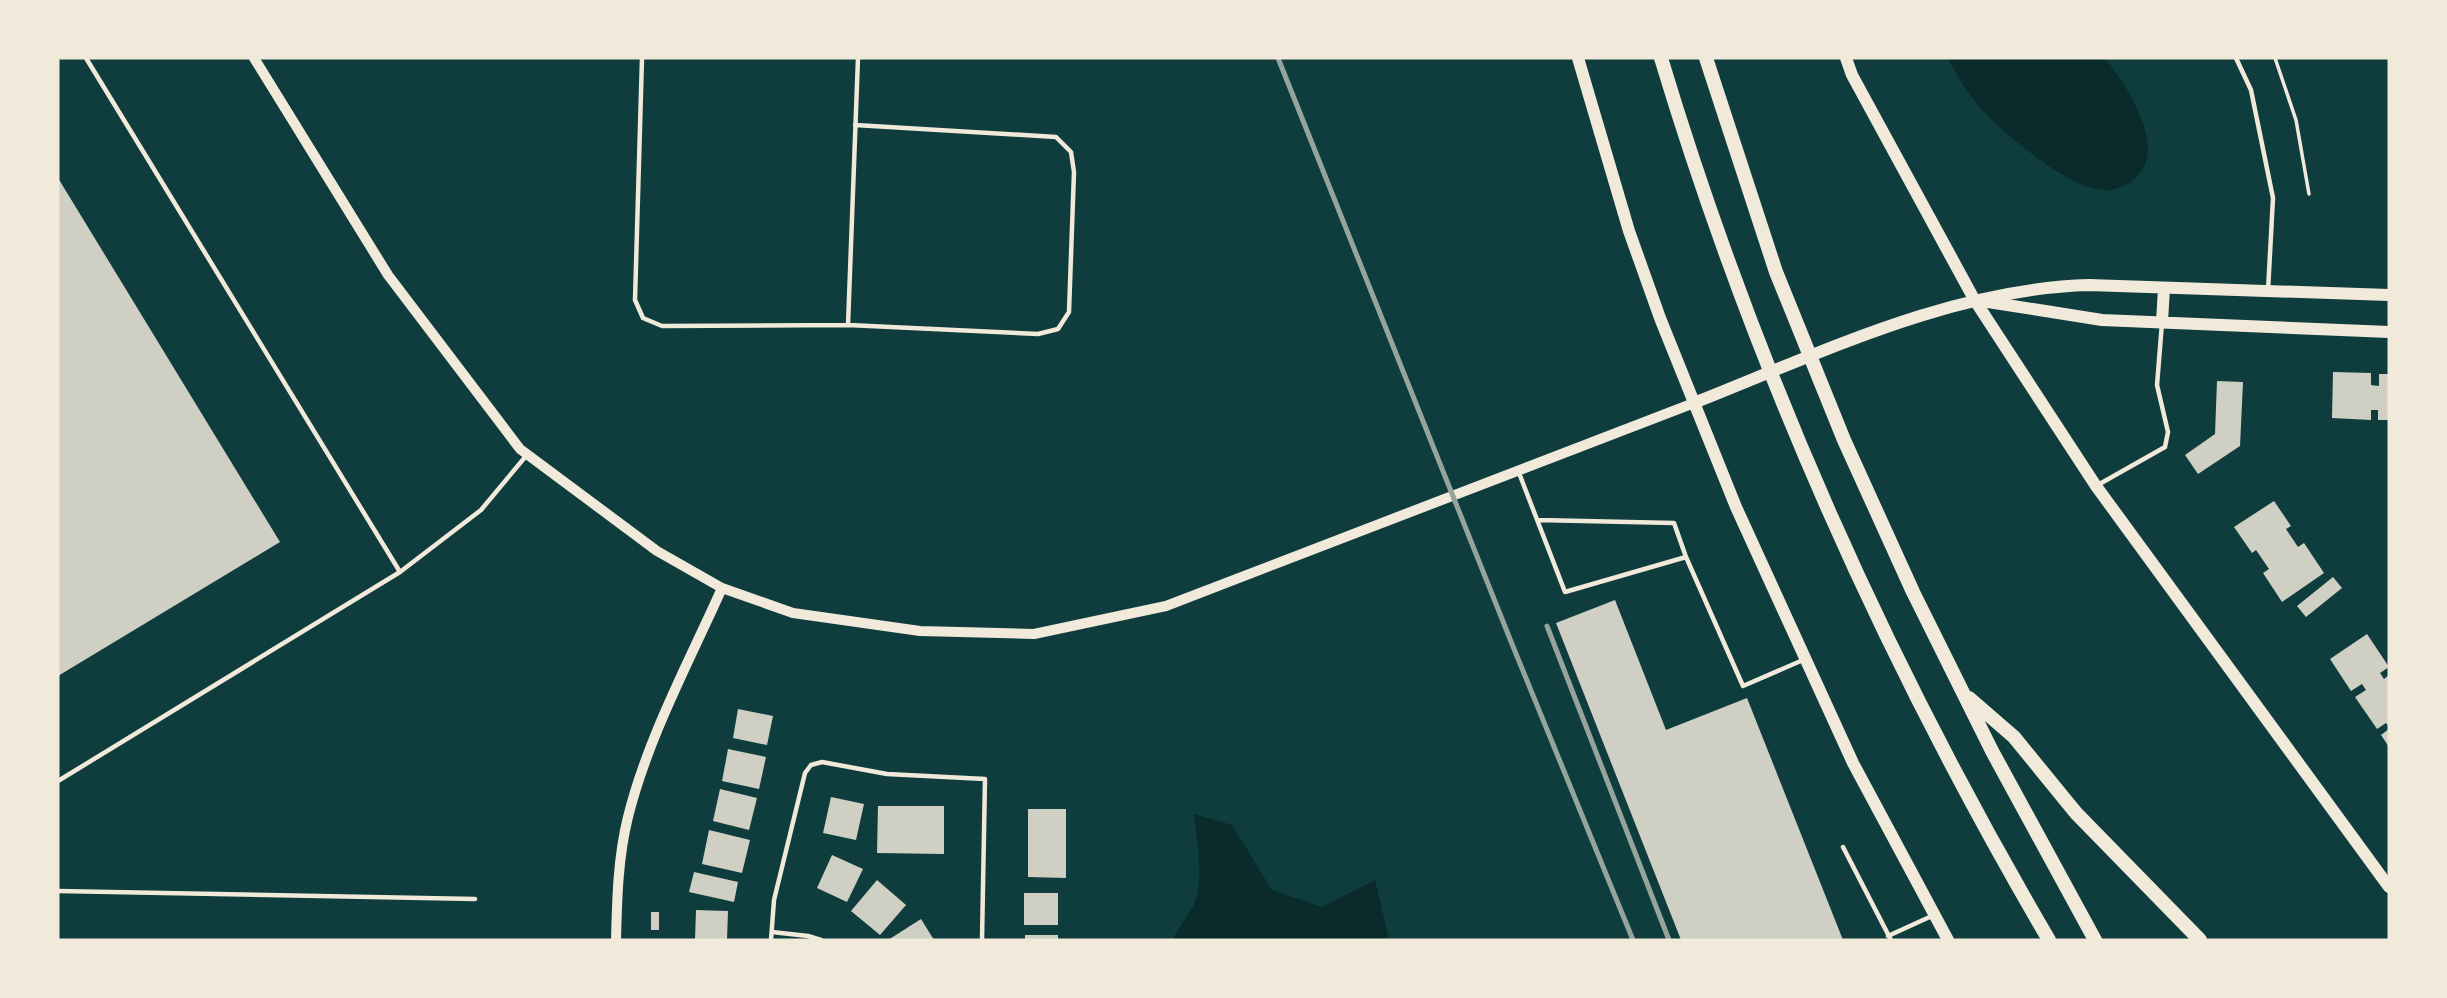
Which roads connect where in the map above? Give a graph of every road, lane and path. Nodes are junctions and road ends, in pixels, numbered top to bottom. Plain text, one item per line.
1 (86, 58) edge
2 (254, 58) edge
3 (642, 58) edge
4 (858, 58) edge
5 (1578, 58) edge
6 (1661, 58) edge
7 (1706, 58) edge
8 (1846, 58) edge
9 (2236, 58) edge
10 (2276, 58) edge
11 (855, 125) junction
12 (2309, 194) dead end
13 (2164, 288) junction
14 (2268, 292) junction
15 (2389, 295) edge
16 (1974, 299) junction
17 (2162, 322) junction
18 (848, 326) junction
19 (2389, 332) edge
20 (1694, 403) junction
21 (527, 454) junction
22 (1518, 472) junction
23 (2096, 486) junction
24 (1538, 520) junction
25 (1686, 557) junction
26 (400, 572) junction
27 (722, 587) junction
28 (1805, 659) junction
29 (1963, 693) junction
30 (58, 781) edge
31 (1843, 847) dead end
32 (2389, 887) edge
33 (58, 891) edge
34 (475, 898) dead end
35 (1935, 915) junction
36 (772, 932) junction
37 (1889, 938) edge
38 (617, 940) edge
39 (772, 940) edge
40 (821, 940) edge
41 (982, 940) edge
42 (1948, 940) edge
43 (2049, 940) edge
44 (2095, 940) edge
45 (2200, 940) edge

1 - 26 lane
2 - 21 street
3 - 18 lane
4 - 11 lane
5 - 20 main road
6 - 43 highway
7 - 29 highway
8 - 16 main road
9 - 14 lane
10 - 12 path
11 - 18 lane
11 - 18 lane
13 - 14 main road
13 - 16 main road
13 - 17 main road
14 - 15 main road
16 - 17 main road
16 - 20 main road
16 - 23 main road
17 - 19 main road
17 - 23 lane
20 - 22 street
20 - 28 main road
21 - 26 lane
21 - 27 street
22 - 24 lane
22 - 27 street
23 - 32 main road
24 - 25 lane
24 - 25 lane
25 - 28 lane
26 - 30 lane
27 - 38 street
28 - 35 main road
29 - 44 highway
29 - 45 highway
31 - 37 lane
33 - 34 lane
35 - 37 lane
35 - 42 main road
36 - 39 lane
36 - 40 lane
36 - 41 lane

